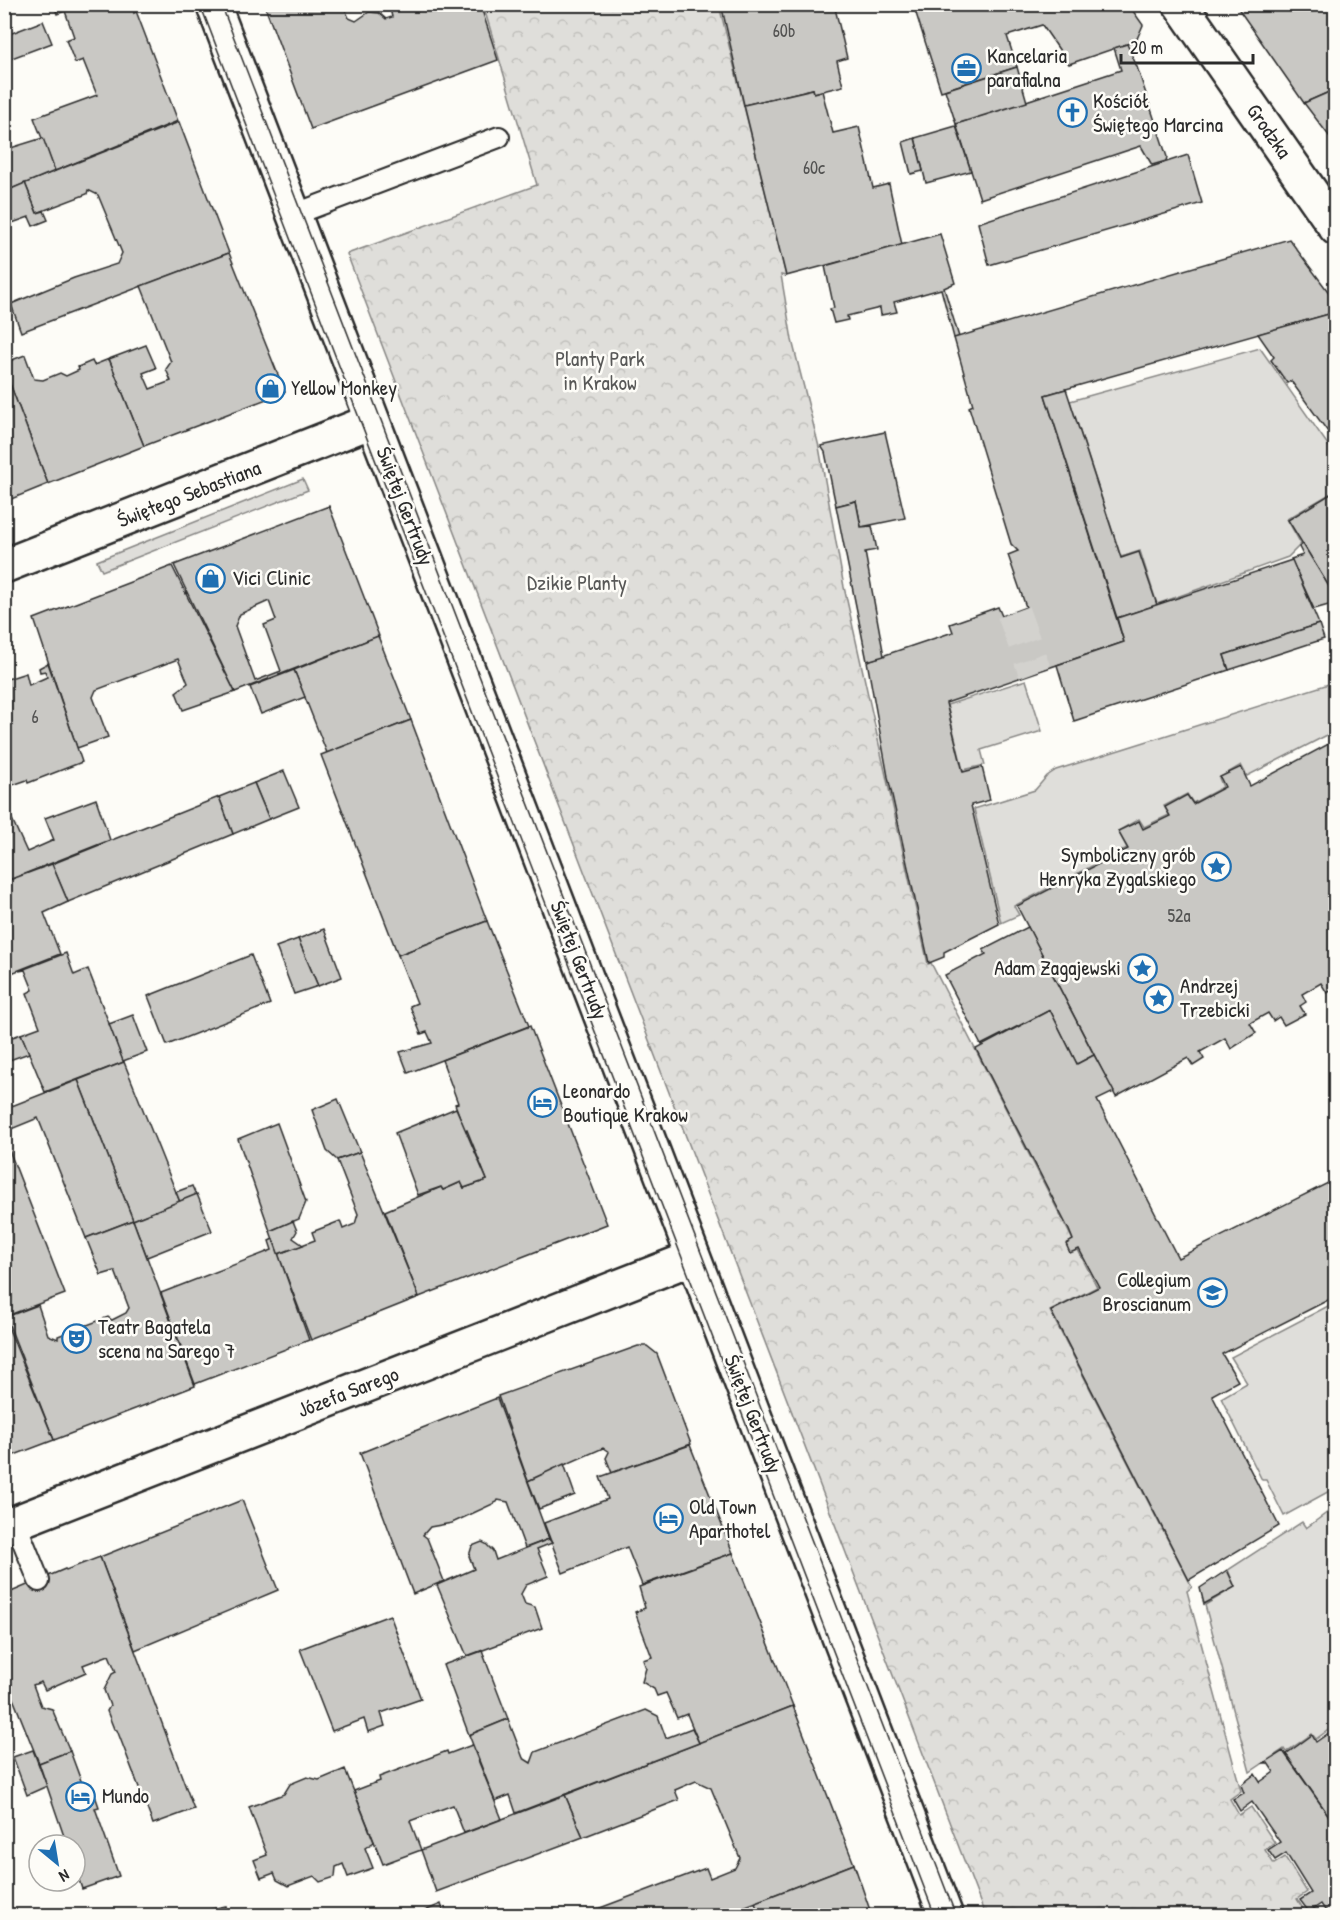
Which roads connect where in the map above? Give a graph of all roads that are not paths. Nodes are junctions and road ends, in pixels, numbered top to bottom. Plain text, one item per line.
1 (213, 4) edge
2 (1180, 4) edge
3 (499, 137) dead end
4 (293, 215) junction
5 (1335, 228) edge
6 (372, 421) junction
7 (4, 566) edge
8 (692, 1258) junction
9 (10, 1525) edge
10 (39, 1581) dead end
11 (946, 1916) edge

1 - 4 street, Świętej Gertrudy
2 - 5 street, Grodzka
3 - 4 lane
4 - 6 street, Świętej Gertrudy
6 - 7 street, Świętego Sebastiana
6 - 8 street, Świętej Gertrudy
8 - 9 street, Józefa Sarego
8 - 11 street, Świętej Gertrudy
9 - 10 lane

